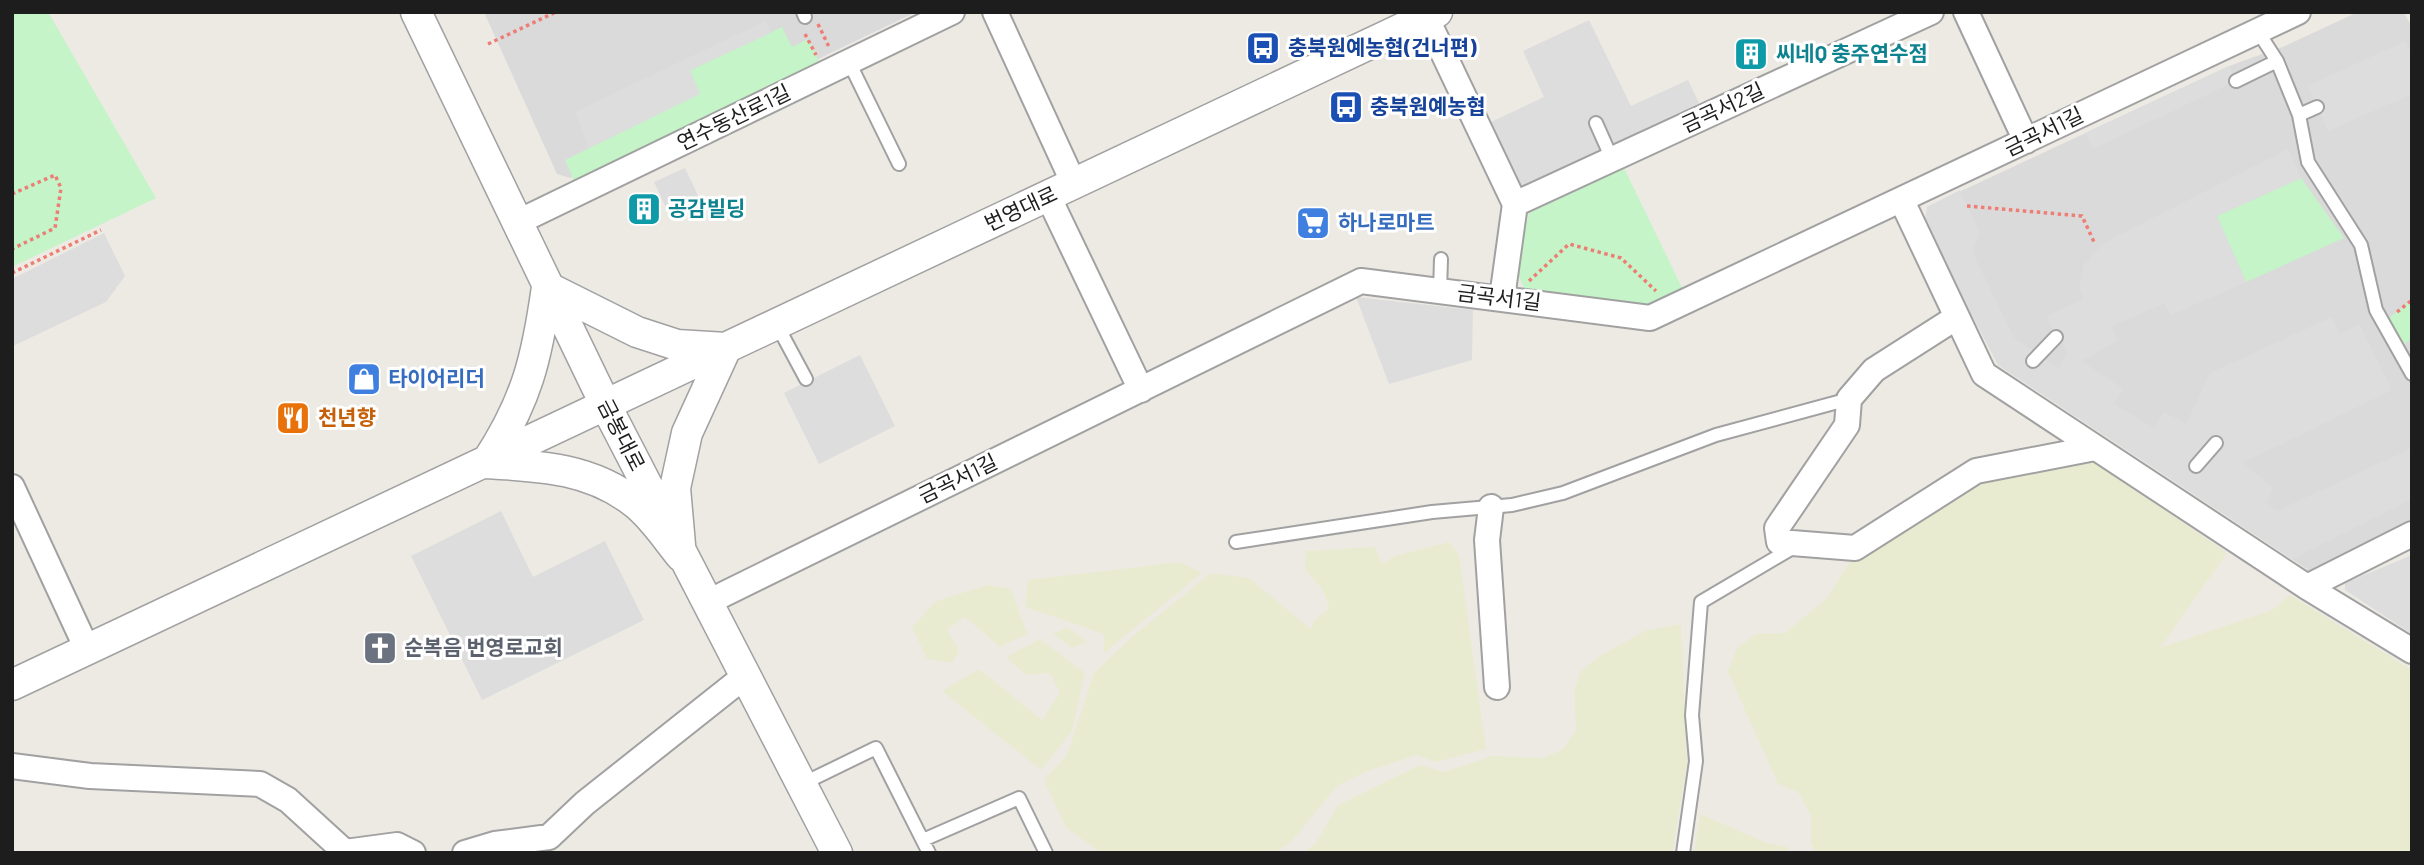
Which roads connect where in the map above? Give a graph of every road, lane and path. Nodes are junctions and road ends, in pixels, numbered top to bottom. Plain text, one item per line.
1 (416, 12) edge
2 (556, 12) edge
3 (952, 12) edge
4 (995, 12) edge
5 (1931, 12) edge
6 (1966, 12) edge
7 (2298, 12) edge
8 (1431, 15) edge
9 (806, 18) edge
10 (2252, 21) edge
11 (488, 44) dead end
12 (842, 60) junction
13 (2277, 61) junction
14 (821, 65) dead end
15 (2236, 81) dead end
16 (2317, 107) dead end
17 (2299, 115) junction
18 (1596, 123) dead end
19 (2026, 141) junction
20 (1612, 159) junction
21 (899, 164) dead end
22 (1061, 190) junction
23 (12, 194) edge
24 (1902, 201) junction
25 (1515, 204) junction
26 (1967, 206) dead end
27 (516, 223) junction
28 (101, 230) dead end
29 (2095, 244) dead end
30 (12, 249) edge
31 (1441, 259) dead end
32 (12, 274) edge
33 (547, 286) junction
34 (1440, 291) junction
35 (1512, 292) junction
36 (2412, 300) edge
37 (1672, 307) junction
38 (1957, 317) junction
39 (2389, 318) dead end
40 (777, 324) junction
41 (2056, 337) dead end
42 (726, 348) junction
43 (2033, 361) dead end
44 (2412, 374) edge
45 (806, 379) dead end
46 (1141, 390) junction
47 (1849, 399) junction
48 (606, 406) junction
49 (2216, 443) dead end
50 (2095, 448) junction
51 (486, 463) junction
52 (2196, 466) dead end
53 (12, 487) edge
54 (1492, 507) junction
55 (2412, 534) edge
56 (1236, 542) dead end
57 (1797, 545) junction
58 (681, 556) junction
59 (2307, 587) junction
60 (706, 603) junction
61 (87, 649) junction
62 (2412, 652) edge
63 (744, 676) junction
64 (12, 685) edge
65 (1497, 687) dead end
66 (12, 766) edge
67 (802, 784) junction
68 (923, 840) junction
69 (413, 853) edge
70 (466, 853) edge
71 (837, 853) edge
72 (929, 853) edge
73 (1046, 853) edge
74 (1683, 853) edge

1 - 27 street, 금봉대로
2 - 11 path
3 - 12 street, 연수동산로1길
4 - 22 street
5 - 20 street, 금곡서2길
6 - 19 street
7 - 10 street, 금곡서1길
8 - 22 street, 번영대로
8 - 25 street
9 - 12 path
9 - 14 path
10 - 13 lane
10 - 19 street, 금곡서1길
12 - 21 lane
12 - 27 street, 연수동산로1길
13 - 15 lane
13 - 17 lane
16 - 17 lane
17 - 44 lane
18 - 20 lane
19 - 24 street, 금곡서1길
20 - 25 street, 금곡서2길
22 - 40 street, 번영대로
22 - 46 street
23 - 30 path
24 - 37 street, 금곡서1길
24 - 38 street
25 - 35 street
26 - 29 path
27 - 33 street, 금봉대로
28 - 32 path
31 - 34 lane
33 - 42 street
33 - 48 street, 금봉대로
33 - 51 street
34 - 35 street, 금곡서1길
34 - 46 street, 금곡서1길
35 - 37 street, 금곡서1길
35 - 37 path
36 - 39 path
38 - 47 street
38 - 50 street
40 - 42 street, 번영대로
40 - 45 lane
41 - 43 lane
42 - 48 street, 번영대로
42 - 58 street
46 - 60 street, 금곡서1길
47 - 54 lane
47 - 57 street
48 - 51 street, 번영대로
48 - 58 street, 금봉대로
49 - 52 lane
50 - 57 street
50 - 59 street
51 - 58 street
51 - 61 street, 번영대로
53 - 61 street
54 - 56 lane
54 - 65 street
55 - 59 street
57 - 74 lane
58 - 60 street, 금봉대로
59 - 62 street
60 - 63 street, 금봉대로
61 - 64 street, 번영대로
63 - 67 street, 금봉대로
63 - 70 street
66 - 69 street
67 - 68 lane
67 - 71 street, 금봉대로
68 - 72 lane
68 - 73 lane

